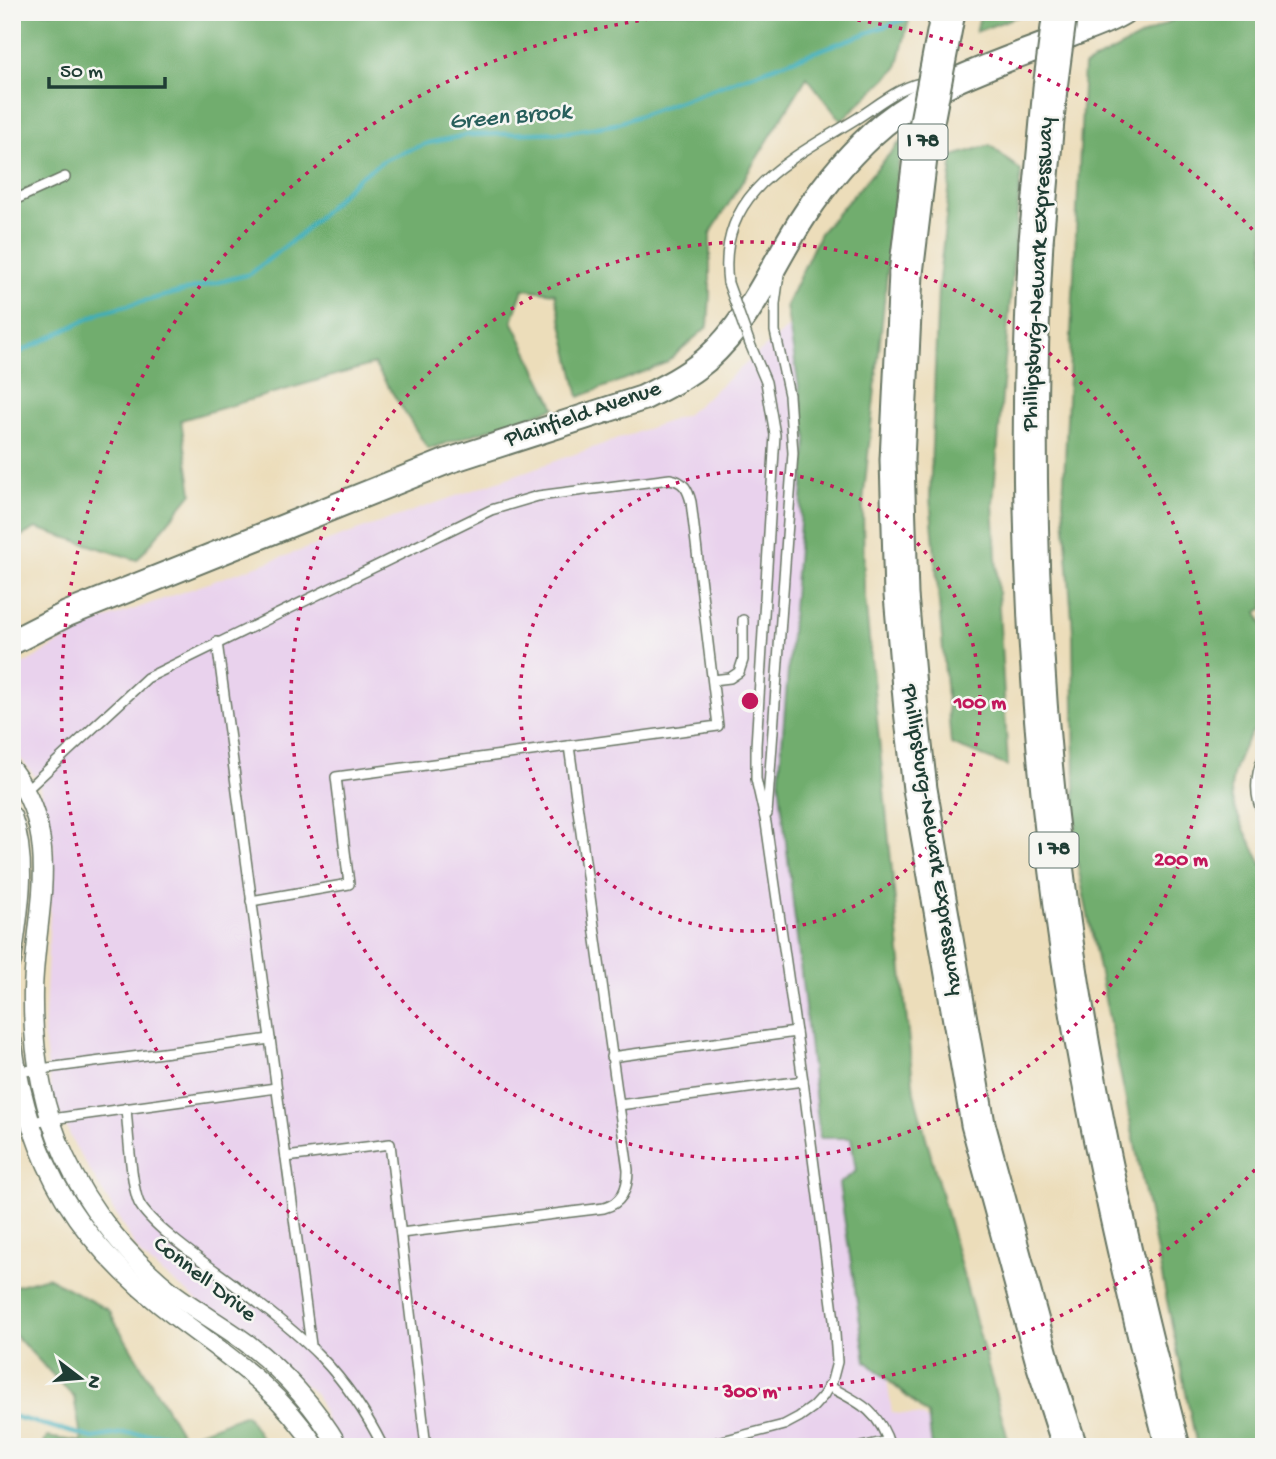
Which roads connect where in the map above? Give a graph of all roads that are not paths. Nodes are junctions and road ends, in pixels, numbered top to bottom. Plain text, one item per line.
1 (948, 12) edge
2 (1060, 12) edge
3 (1123, 12) edge
4 (953, 81) junction
5 (65, 177) dead end
6 (12, 201) edge
7 (782, 257) junction
8 (743, 620) dead end
9 (12, 642) edge
10 (217, 642) junction
11 (713, 680) junction
12 (569, 746) junction
13 (1264, 755) edge
14 (12, 770) edge
15 (25, 791) junction
16 (12, 816) edge
17 (1264, 817) edge
18 (766, 823) junction
19 (251, 901) junction
20 (12, 961) edge
21 (796, 1032) junction
22 (270, 1039) junction
23 (12, 1040) edge
24 (611, 1056) junction
25 (37, 1069) junction
26 (17, 1072) junction
27 (803, 1081) junction
28 (276, 1088) junction
29 (619, 1105) junction
30 (126, 1108) junction
31 (50, 1118) junction
32 (30, 1122) junction
33 (286, 1157) junction
34 (401, 1233) junction
35 (311, 1345) junction
36 (828, 1386) junction
37 (889, 1444) edge
38 (316, 1447) edge
39 (339, 1447) edge
40 (383, 1447) edge
41 (426, 1447) edge
42 (699, 1447) edge
43 (861, 1447) edge
44 (1070, 1447) edge
45 (1173, 1447) edge

1 - 44 highway, Phillipsburg-Newark Expressway / I 78, bridge
2 - 45 highway, Phillipsburg-Newark Expressway / I 78, bridge
3 - 4 main road, Plainfield Avenue
4 - 7 main road, Plainfield Avenue
4 - 18 lane, bridge
5 - 6 lane
7 - 9 main road, Plainfield Avenue
7 - 18 lane
8 - 11 lane
10 - 11 lane
10 - 15 lane
10 - 19 lane
11 - 12 lane
12 - 19 lane
12 - 24 lane
13 - 17 lane
14 - 15 street, Connell Drive
15 - 25 street, Connell Drive
16 - 20 street
18 - 21 lane
19 - 22 lane
21 - 24 lane
21 - 27 lane
22 - 25 lane
22 - 28 lane
23 - 26 street, Connell Drive
24 - 29 lane
25 - 26 lane
25 - 31 street, Connell Drive
26 - 32 street, Connell Drive
27 - 29 lane
27 - 36 lane
28 - 30 lane
28 - 33 lane
29 - 34 lane
30 - 31 lane
30 - 35 lane
31 - 32 lane
31 - 39 street, Connell Drive
32 - 38 street, Connell Drive
33 - 34 lane
33 - 35 lane
34 - 41 lane
35 - 40 lane
36 - 37 lane
36 - 42 lane
37 - 43 lane

